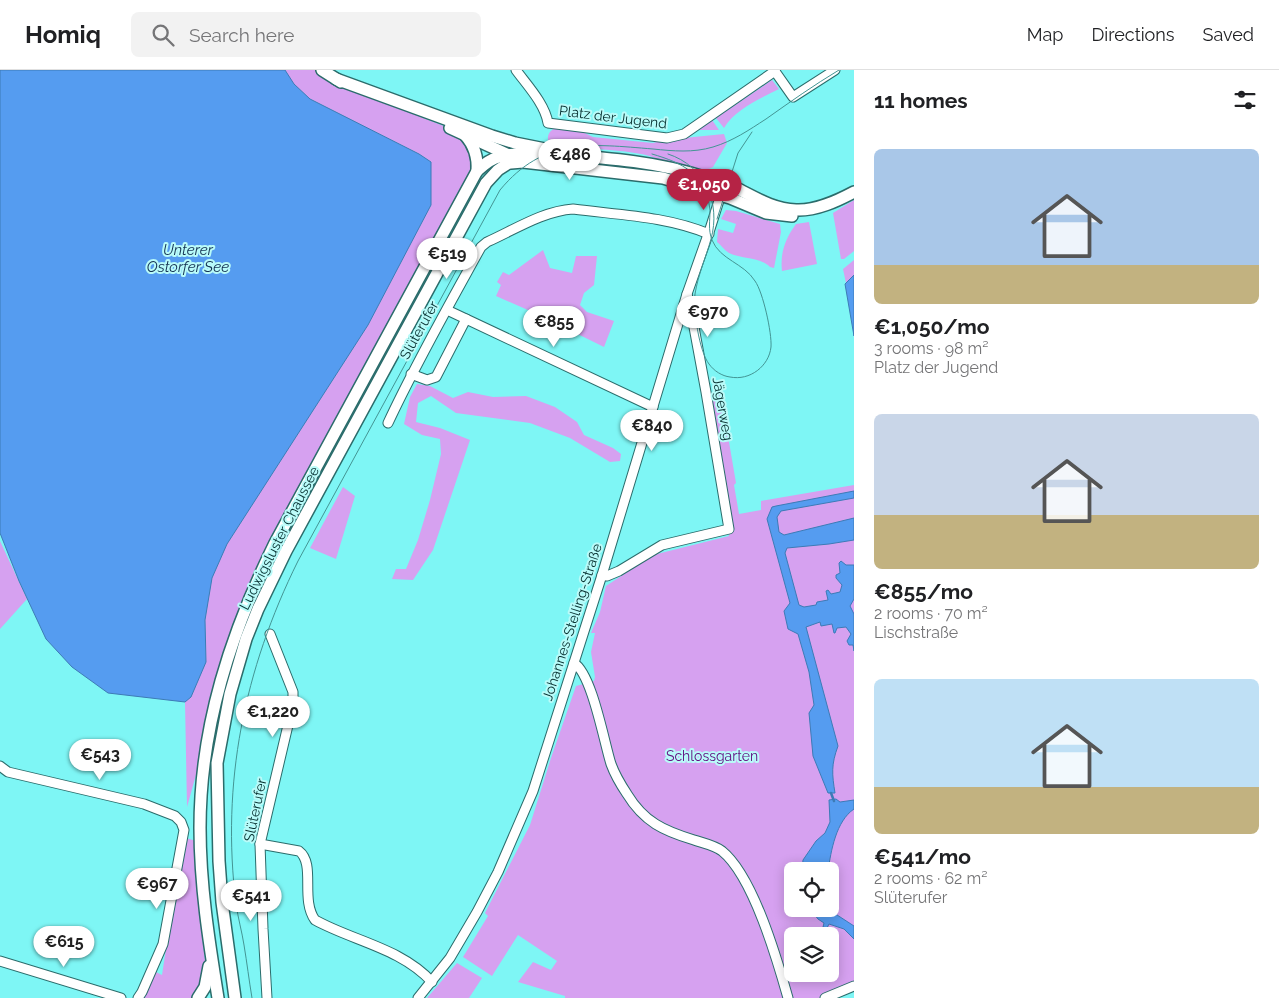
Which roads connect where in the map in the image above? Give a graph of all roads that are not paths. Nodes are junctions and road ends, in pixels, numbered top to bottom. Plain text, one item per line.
1 (322, 70) edge
2 (516, 70) edge
3 (835, 70) edge
4 (774, 71) edge
5 (336, 79) junction
6 (481, 132) junction
7 (464, 134) junction
8 (538, 147) junction
9 (493, 153) junction
10 (575, 156) junction
11 (516, 158) junction
12 (477, 171) junction
13 (486, 183) junction
14 (725, 183) junction
15 (852, 194) edge
16 (721, 195) junction
17 (709, 234) junction
18 (687, 294) junction
19 (446, 310) junction
20 (466, 319) junction
21 (411, 374) junction
22 (653, 407) junction
23 (388, 423) dead end
24 (602, 575) junction
25 (270, 634) dead end
26 (574, 663) junction
27 (0, 766) edge
28 (260, 844) junction
29 (210, 952) junction
30 (0, 961) edge
31 (432, 982) junction
32 (854, 986) edge
33 (121, 998) edge
34 (138, 998) edge
35 (198, 998) edge
36 (218, 998) edge
37 (235, 998) edge
38 (267, 998) edge
39 (418, 998) edge
40 (788, 998) edge
41 (825, 998) edge

1 - 5 street
2 - 4 street, Platz der Jugend
3 - 4 street
5 - 6 street
5 - 7 street
6 - 8 street
6 - 9 street
7 - 9 street
7 - 12 street
8 - 9 street
8 - 10 street
8 - 11 street, Ludwigsluster Chaussee
9 - 11 street
9 - 12 street
9 - 13 street
10 - 11 street
10 - 14 street
11 - 13 street, Ludwigsluster Chaussee
11 - 16 street
12 - 29 street, Ludwigsluster Chaussee
13 - 37 street, Ludwigsluster Chaussee
14 - 15 street
14 - 16 street
15 - 16 street
16 - 17 street
17 - 18 street, Johannes-Stelling-Straße
17 - 19 street, Slüterufer
18 - 22 street, Johannes-Stelling-Straße
18 - 24 street, Jägerweg
19 - 20 street
19 - 21 street, Slüterufer
20 - 21 street, Slüterufer
20 - 22 street
21 - 23 street, Slüterufer
22 - 24 street, Johannes-Stelling-Straße
24 - 26 street, Johannes-Stelling-Straße
25 - 28 street, Slüterufer
26 - 31 street, Johannes-Stelling-Straße
26 - 40 street
27 - 34 street
28 - 31 street
28 - 38 street, Slüterufer
29 - 35 street
29 - 36 street, Ludwigsluster Chaussee
30 - 33 street
31 - 39 street, Johannes-Stelling-Straße
32 - 41 street

